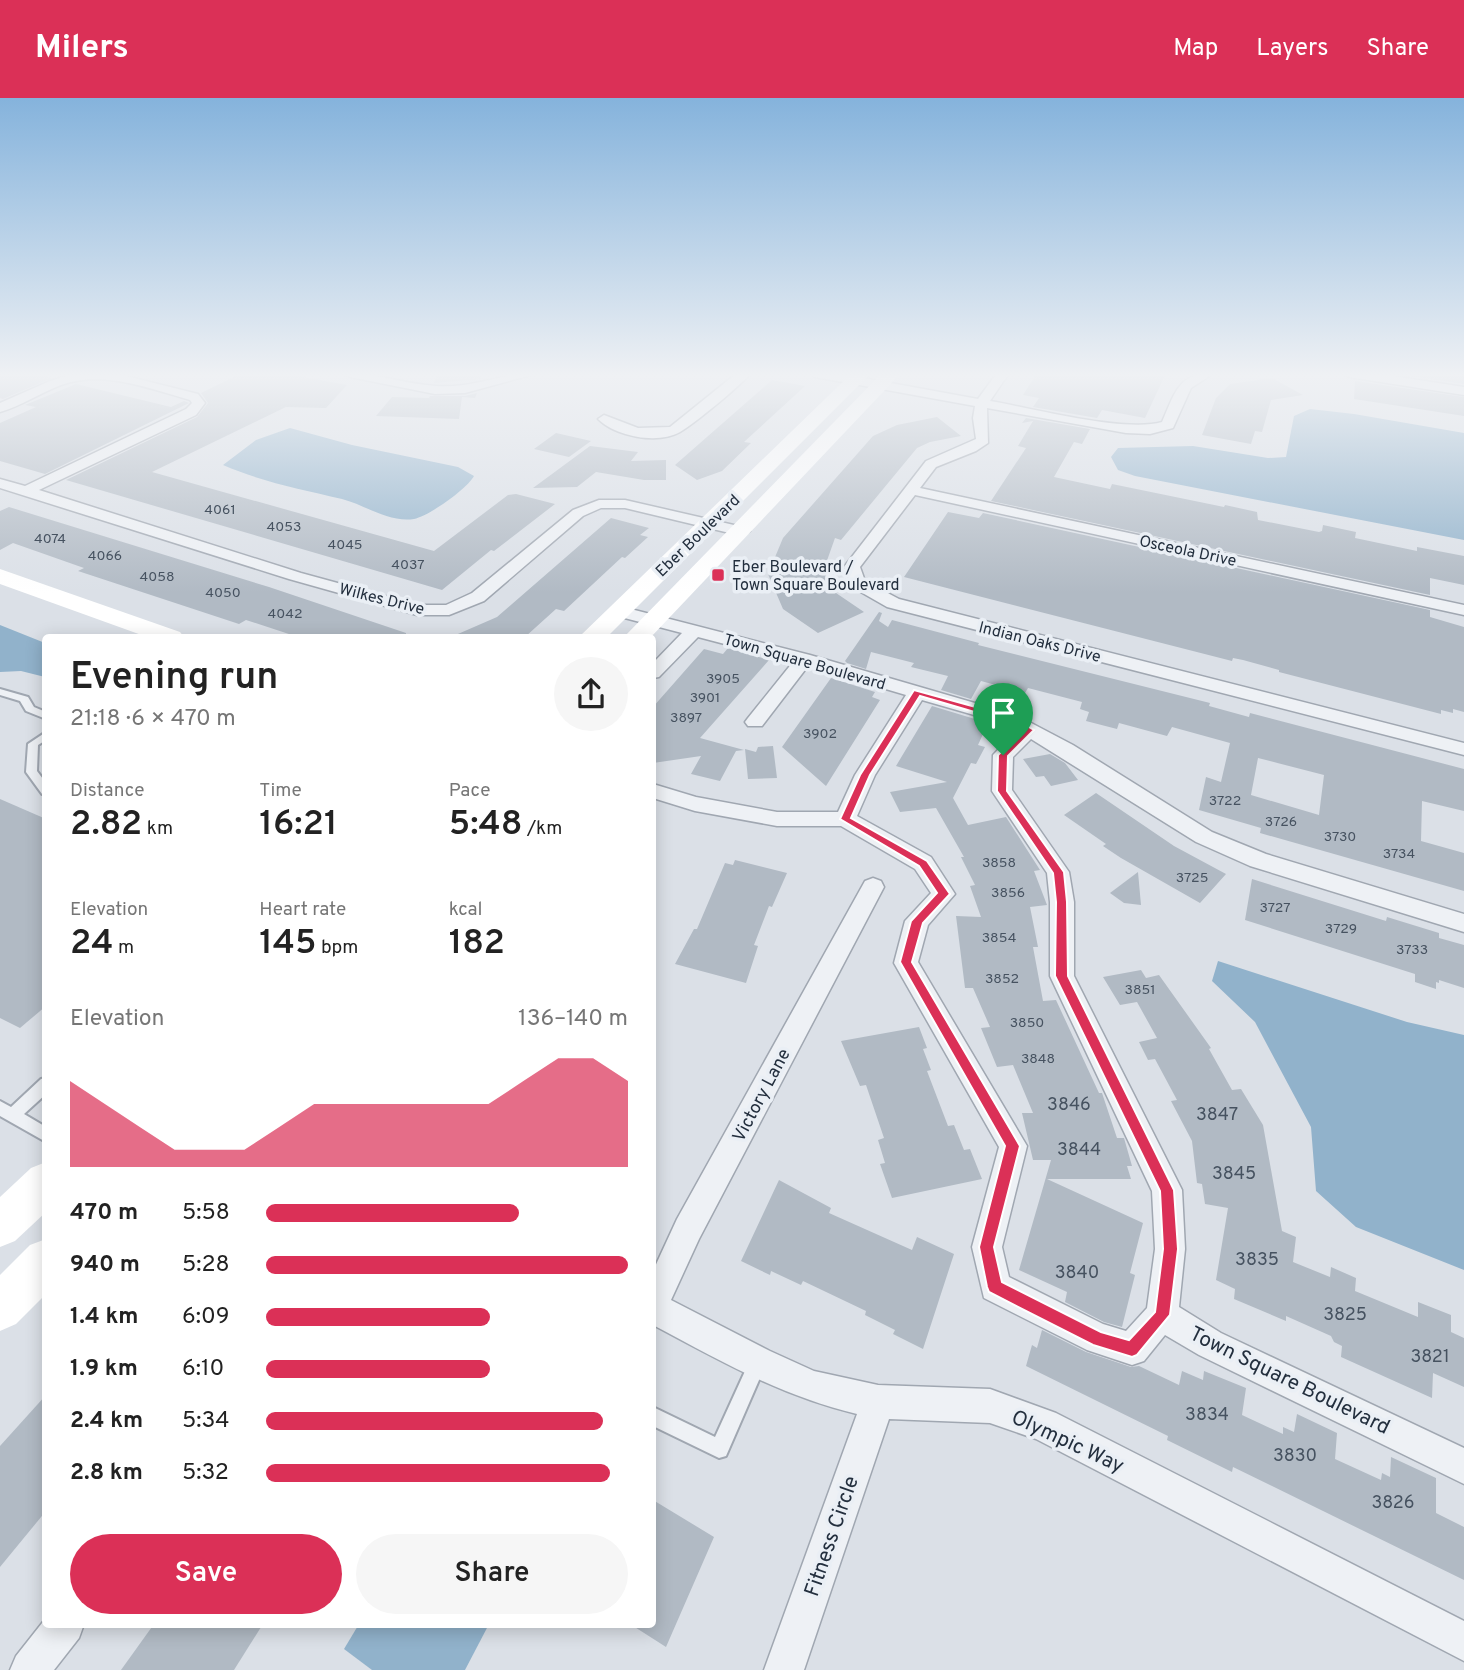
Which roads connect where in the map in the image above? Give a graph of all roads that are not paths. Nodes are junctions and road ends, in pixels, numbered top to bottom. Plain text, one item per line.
1 (119, 446) edge
2 (796, 446) edge
3 (815, 446) edge
4 (976, 446) edge
5 (0, 483) edge
6 (911, 490) junction
7 (26, 491) junction
8 (709, 523) junction
9 (742, 531) junction
10 (0, 576) edge
11 (0, 599) edge
12 (1464, 610) edge
13 (619, 611) junction
14 (645, 628) edge
15 (695, 630) junction
16 (98, 634) edge
17 (163, 634) edge
18 (595, 634) edge
19 (804, 659) junction
20 (656, 670) edge
21 (0, 692) edge
22 (917, 692) junction
23 (42, 714) edge
24 (755, 722) dead end
25 (1029, 730) junction
26 (42, 738) edge
27 (1464, 749) edge
28 (42, 786) edge
29 (656, 792) edge
30 (845, 819) junction
31 (873, 887) dead end
32 (1464, 923) edge
33 (42, 1087) edge
34 (6, 1111) edge
35 (42, 1133) edge
36 (42, 1186) edge
37 (0, 1226) edge
38 (42, 1265) edge
39 (656, 1300) edge
40 (0, 1308) edge
41 (656, 1309) edge
42 (1162, 1315) junction
43 (758, 1363) junction
44 (878, 1402) junction
45 (656, 1418) edge
46 (1464, 1466) edge
47 (62, 1628) edge
48 (1464, 1642) edge
49 (30, 1670) edge
50 (784, 1670) edge

1 - 7 street
2 - 8 street, Eber Boulevard
3 - 9 street, Eber Boulevard
4 - 6 street, Indian Oaks Drive
5 - 7 street, Wilkes Drive
6 - 12 street, Osceola Drive
6 - 27 street, Indian Oaks Drive
7 - 8 street, Wilkes Drive
8 - 9 street, Wilkes Drive
8 - 13 street, Eber Boulevard
9 - 14 street, Eber Boulevard
10 - 17 street
11 - 16 street
13 - 14 street, Town Square Boulevard
13 - 18 street, Eber Boulevard
14 - 15 street, Town Square Boulevard
15 - 19 street, Town Square Boulevard
15 - 20 street
19 - 22 street, Town Square Boulevard
19 - 24 street
21 - 23 lane
22 - 25 street, Town Square Boulevard
22 - 30 street
25 - 32 street, Town Square Boulevard
25 - 42 street
26 - 28 lane
29 - 30 street
30 - 42 street
31 - 39 street, Victory Lane
33 - 34 lane
34 - 35 lane
36 - 37 street
38 - 40 street
41 - 43 street, Olympic Way
42 - 46 street, Town Square Boulevard
43 - 44 street, Olympic Way
43 - 45 lane
44 - 48 street, Olympic Way
44 - 50 street, Fitness Circle
47 - 49 street

